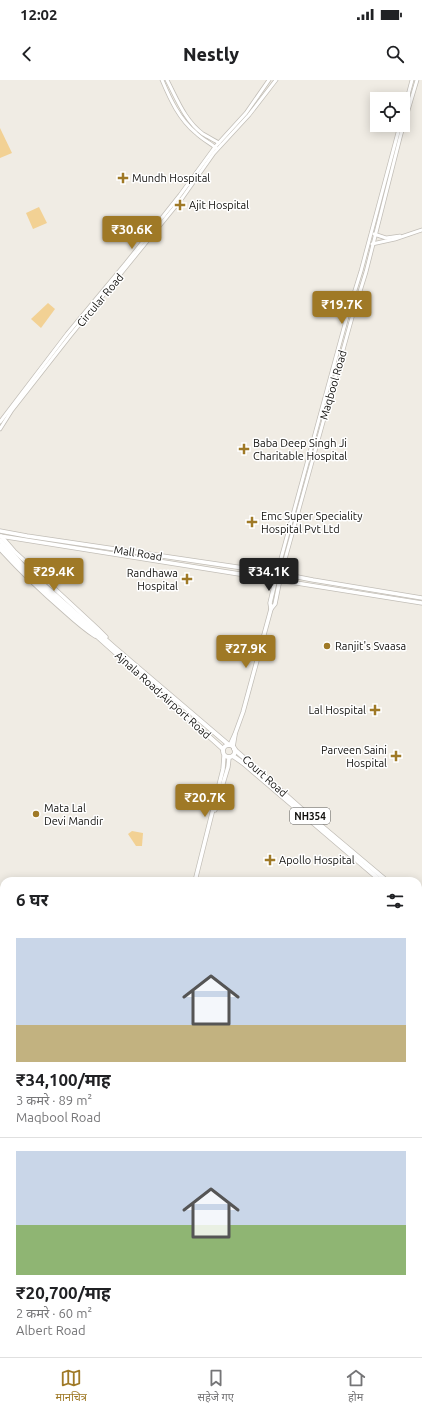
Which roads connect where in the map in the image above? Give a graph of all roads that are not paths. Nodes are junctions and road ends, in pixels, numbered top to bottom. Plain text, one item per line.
1 (162, 80) edge
2 (167, 80) edge
3 (269, 80) edge
4 (276, 80) edge
5 (412, 80) edge
6 (417, 80) edge
7 (409, 92) edge
8 (398, 132) edge
9 (220, 144) junction
10 (216, 148) junction
11 (422, 230) edge
12 (411, 233) junction
13 (373, 234) junction
14 (370, 244) junction
15 (0, 422) edge
16 (0, 429) edge
17 (0, 531) edge
18 (0, 536) edge
19 (0, 540) edge
20 (0, 545) edge
21 (0, 549) edge
22 (279, 573) junction
23 (275, 579) junction
24 (280, 580) junction
25 (422, 598) edge
26 (422, 602) edge
27 (271, 609) junction
28 (96, 633) junction
29 (103, 641) junction
30 (114, 647) junction
31 (231, 747) junction
32 (223, 749) junction
33 (224, 756) junction
34 (231, 757) junction
35 (197, 877) edge
36 (197, 877) edge
37 (376, 877) edge
38 (382, 877) edge

1 - 10 street
2 - 9 street
3 - 9 street, Circular Road
4 - 9 street, Circular Road
5 - 7 street
6 - 13 street, Maqbool Road
8 - 13 street, Maqbool Road
9 - 10 street, Circular Road
10 - 15 street, Circular Road
10 - 16 street, Circular Road
11 - 12 street
12 - 13 street
12 - 14 street
13 - 14 street, Maqbool Road
14 - 22 street, Maqbool Road
17 - 22 main road, Mall Road
18 - 23 main road, Mall Road
18 - 30 main road
19 - 28 highway, NH354
20 - 28 highway, NH354
21 - 29 main road
22 - 23 main road
22 - 24 main road
22 - 25 main road, Mall Road
23 - 24 main road, Mall Road
23 - 27 main road
24 - 26 main road, Mall Road
24 - 27 main road
27 - 31 main road
28 - 29 highway, NH354
28 - 30 highway, NH354
29 - 32 highway, Ajnala Road;Airport Road / NH354
30 - 31 highway, NH354
31 - 32 highway
31 - 34 highway
31 - 38 highway, Court Road / NH354
32 - 33 highway
33 - 34 highway, NH354
33 - 36 main road
34 - 35 main road
34 - 37 highway, Court Road / NH354

